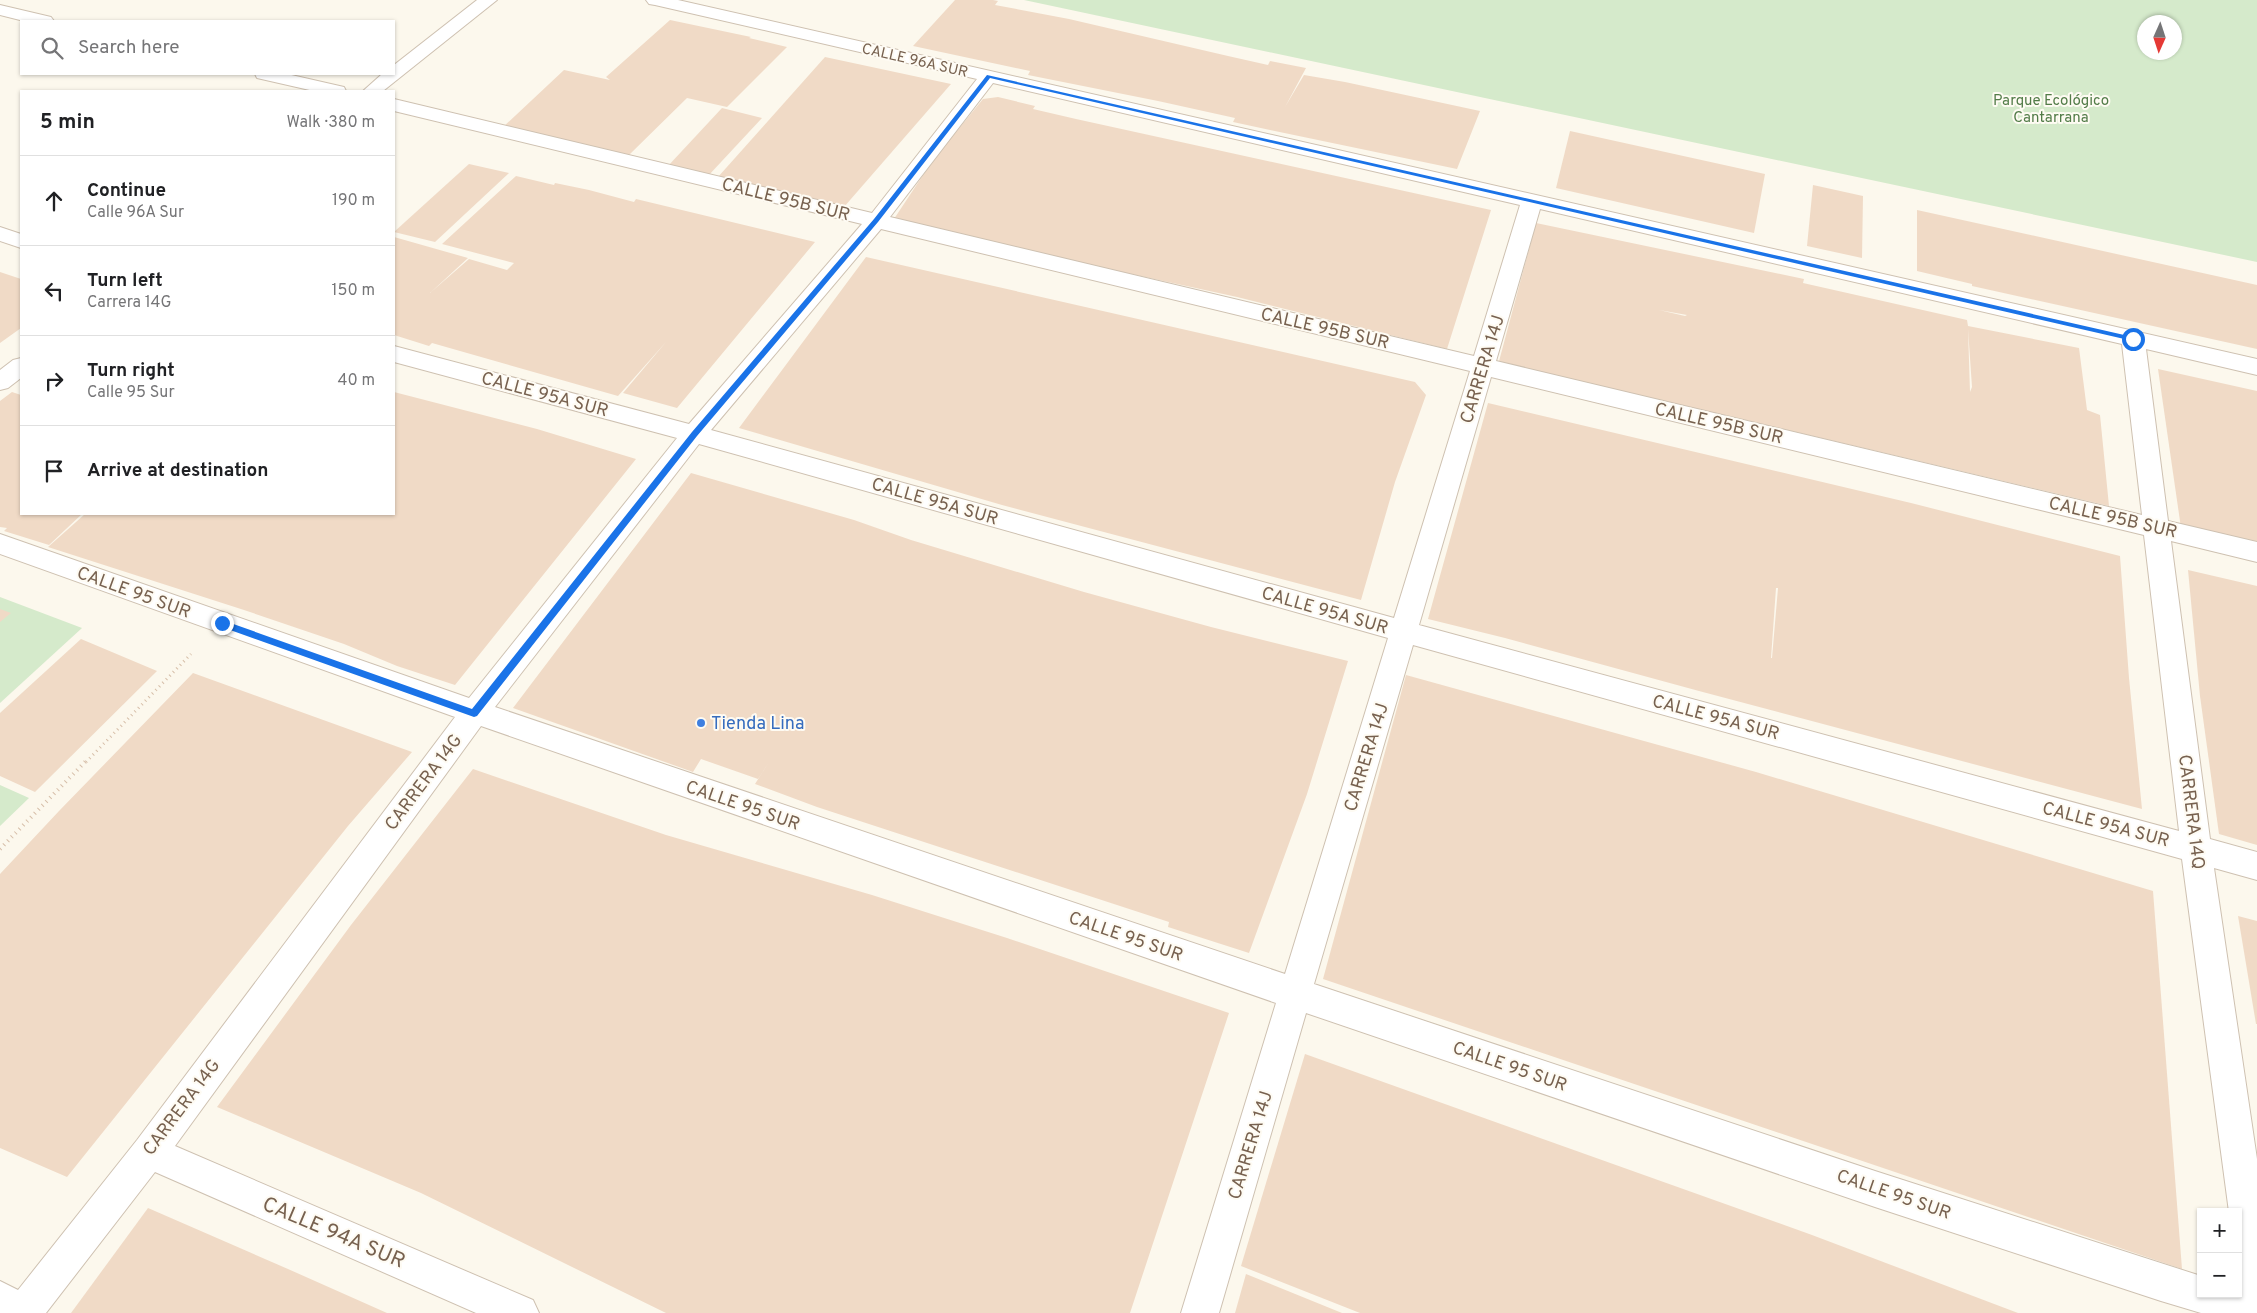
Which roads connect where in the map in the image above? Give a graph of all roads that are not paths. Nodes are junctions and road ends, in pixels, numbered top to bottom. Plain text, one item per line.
1 (488, 0) edge
2 (655, 0) edge
3 (0, 10) edge
4 (41, 20) edge
5 (395, 73) edge
6 (268, 75) edge
7 (392, 75) edge
8 (989, 76) junction
9 (334, 90) edge
10 (373, 90) edge
11 (395, 105) edge
12 (1532, 201) junction
13 (876, 221) junction
14 (0, 234) edge
15 (20, 241) edge
16 (2133, 339) junction
17 (395, 354) edge
18 (1483, 366) junction
19 (20, 367) edge
20 (2257, 367) edge
21 (0, 382) edge
22 (694, 434) junction
23 (2156, 527) junction
24 (0, 544) edge
25 (2257, 552) edge
26 (1404, 632) junction
27 (474, 713) junction
28 (2196, 849) junction
29 (2257, 866) edge
30 (1295, 994) junction
31 (149, 1152) junction
32 (2257, 1285) edge
33 (0, 1300) edge
34 (2257, 1312) edge
35 (22, 1313) edge
36 (520, 1313) edge
37 (1200, 1313) edge

1 - 5 street
2 - 8 street, CALLE 96A SUR
3 - 4 street
6 - 9 street
7 - 10 street
8 - 12 street, CALLE 96A SUR
8 - 13 street, CARRERA 14G
11 - 13 street, CALLE 95B SUR
12 - 16 street, CALLE 96A SUR
12 - 18 street, CARRERA 14J
13 - 18 street, CALLE 95B SUR
13 - 22 street, CARRERA 14G
14 - 15 street
16 - 20 street, CALLE 96A SUR
16 - 23 street, CARRERA 14Q
17 - 22 street, CALLE 95A SUR
18 - 23 street, CALLE 95B SUR
18 - 26 street, CARRERA 14J
19 - 21 street
22 - 26 street, CALLE 95A SUR
22 - 27 street, CARRERA 14G
23 - 25 street, CALLE 95B SUR
23 - 28 street, CARRERA 14Q
24 - 27 street, CALLE 95 SUR
26 - 28 street, CALLE 95A SUR
26 - 30 street, CARRERA 14J
27 - 30 street, CALLE 95 SUR
27 - 31 street, CARRERA 14G
28 - 29 street, CALLE 95A SUR
28 - 32 street, CARRERA 14Q
30 - 34 street, CALLE 95 SUR
30 - 37 street, CARRERA 14J
31 - 35 street, CARRERA 14G
31 - 36 street, CALLE 94A SUR
33 - 35 street

